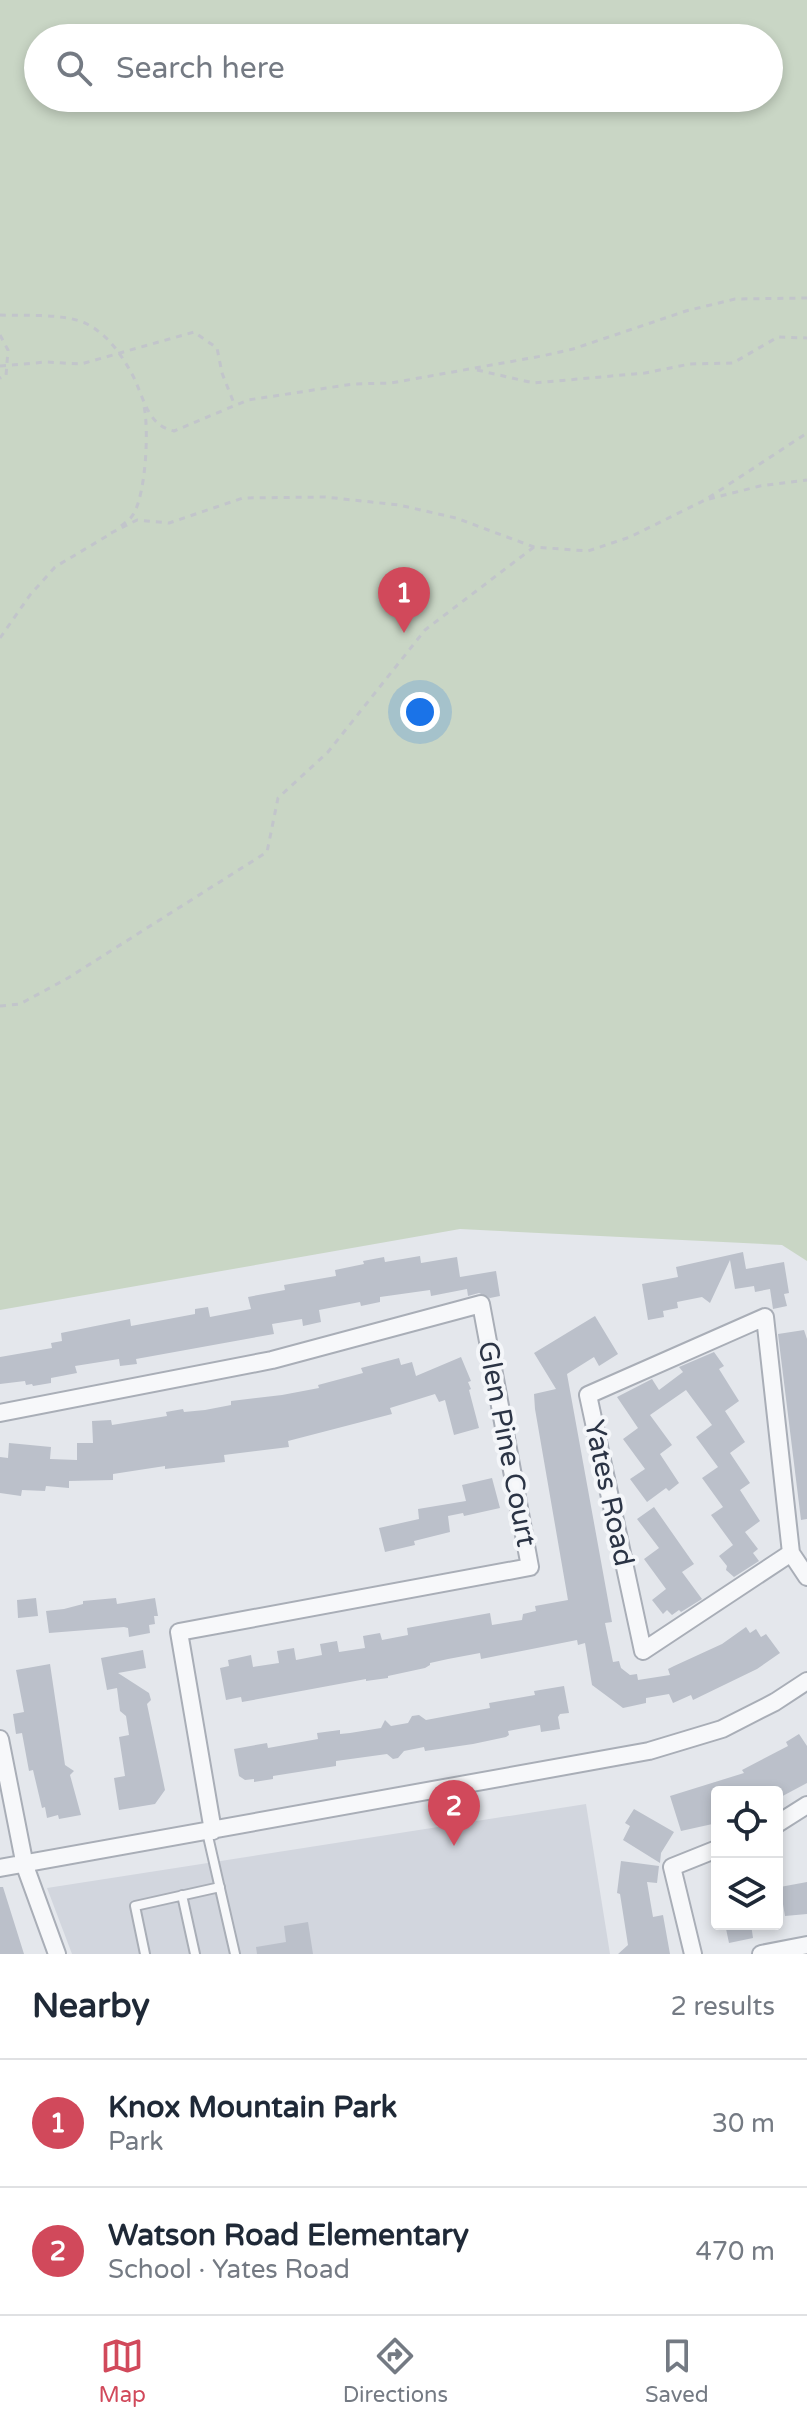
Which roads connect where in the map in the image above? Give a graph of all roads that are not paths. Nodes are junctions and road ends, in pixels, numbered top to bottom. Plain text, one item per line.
1 (0, 1413) edge
2 (791, 1553) junction
3 (807, 1577) edge
4 (807, 1681) edge
5 (0, 1739) edge
6 (807, 1805) edge
7 (783, 1820) edge
8 (210, 1832) junction
9 (711, 1851) edge
10 (25, 1866) junction
11 (0, 1868) edge
12 (220, 1887) junction
13 (182, 1895) junction
14 (807, 1945) edge
15 (57, 1954) edge
16 (145, 1954) edge
17 (195, 1954) edge
18 (235, 1954) edge
19 (693, 1954) edge
20 (761, 1954) edge

1 - 8 street, Glen Pine Court
2 - 2 street, Yates Road
2 - 3 street, Yates Road
4 - 8 street
5 - 10 street
6 - 7 street
8 - 10 street
8 - 12 lane
9 - 19 street
10 - 11 street
10 - 15 street
12 - 13 lane
12 - 18 lane
13 - 16 lane
13 - 17 lane
14 - 20 street

